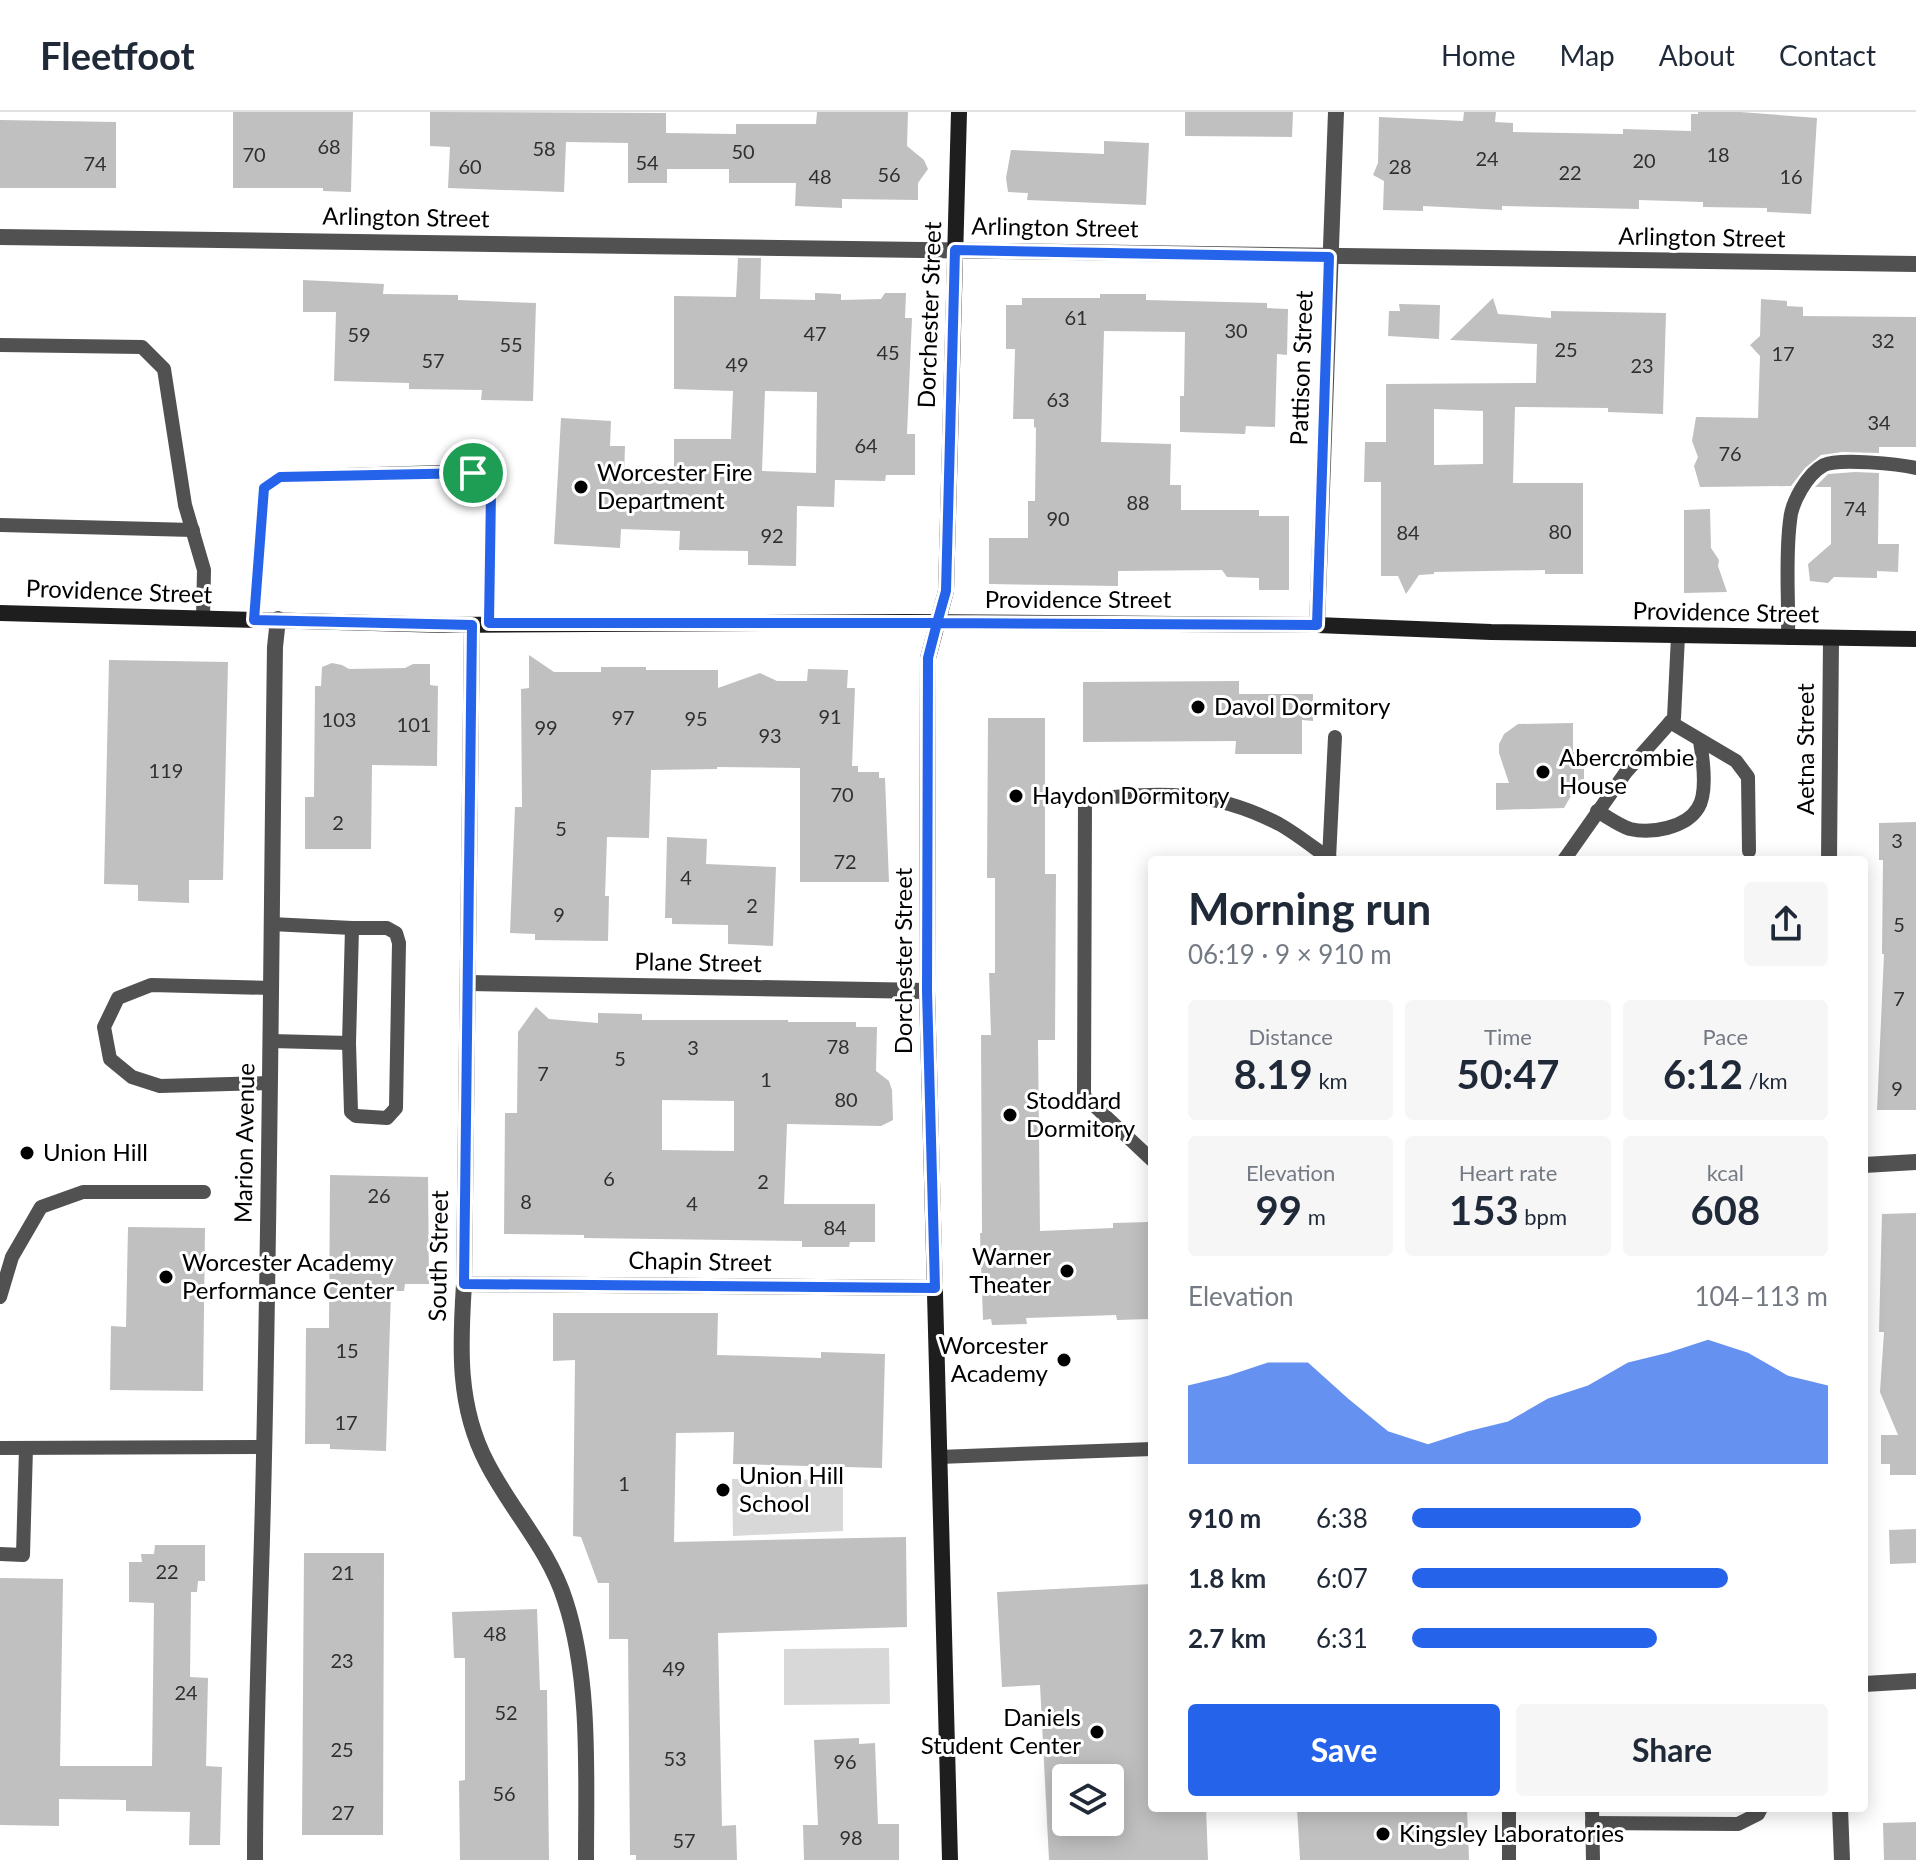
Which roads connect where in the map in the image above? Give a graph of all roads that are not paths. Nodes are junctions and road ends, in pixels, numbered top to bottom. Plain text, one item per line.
1 (959, 112) edge
2 (1336, 112) edge
3 (0, 237) edge
4 (955, 250) junction
5 (1329, 257) junction
6 (1916, 264) edge
7 (0, 345) edge
8 (1916, 468) edge
9 (0, 525) edge
10 (193, 530) junction
11 (0, 613) edge
12 (203, 618) junction
13 (278, 619) junction
14 (254, 620) junction
15 (937, 623) junction
16 (481, 624) junction
17 (1317, 625) junction
18 (1678, 636) junction
19 (1788, 638) junction
20 (1831, 639) junction
21 (1916, 639) edge
22 (1670, 722) junction
23 (1335, 737) dead end
24 (1700, 741) junction
25 (1597, 811) junction
26 (1749, 851) dead end
27 (1324, 856) edge
28 (1330, 856) edge
29 (1567, 856) edge
30 (1829, 856) edge
31 (271, 924) junction
32 (352, 928) junction
33 (468, 983) junction
34 (271, 988) junction
35 (927, 991) junction
36 (271, 1041) junction
37 (349, 1043) junction
38 (269, 1083) junction
39 (1148, 1156) edge
40 (1916, 1162) edge
41 (1868, 1165) edge
42 (204, 1192) dead end
43 (464, 1284) junction
44 (935, 1288) junction
45 (0, 1297) edge
46 (263, 1447) junction
47 (0, 1448) edge
48 (26, 1448) junction
49 (1148, 1449) edge
50 (939, 1457) junction
51 (0, 1554) edge
52 (1916, 1681) edge
53 (1868, 1684) edge
54 (1509, 1812) edge
55 (1759, 1812) edge
56 (1840, 1812) edge
57 (1592, 1816) edge
58 (255, 1860) edge
59 (586, 1860) edge
60 (950, 1860) edge
61 (1509, 1860) edge
62 (1593, 1860) edge
63 (1842, 1860) edge

1 - 4 street, Dorchester Street
2 - 5 street, Pattison Street
3 - 4 street, Arlington Street
4 - 5 street, Arlington Street
4 - 15 street, Dorchester Street
5 - 6 street, Arlington Street
5 - 17 street, Pattison Street
7 - 10 lane
8 - 19 lane
9 - 10 lane
10 - 12 lane
11 - 12 street, Providence Street
12 - 14 street, Providence Street
13 - 14 street, Providence Street
13 - 16 street, Providence Street
13 - 31 street, Marion Avenue
14 - 16 lane
15 - 16 street, Providence Street
15 - 17 street, Providence Street
15 - 35 street, Dorchester Street
16 - 33 street, South Street
17 - 18 street, Providence Street
18 - 19 street, Providence Street
18 - 22 lane
19 - 20 street, Providence Street
20 - 21 street, Providence Street
20 - 30 street, Aetna Street
22 - 24 lane
22 - 25 lane
23 - 28 lane
24 - 25 lane
24 - 26 lane
25 - 29 lane
27 - 39 lane
31 - 32 lane
31 - 34 street, Marion Avenue
32 - 37 lane
32 - 37 lane
33 - 35 street, Plane Street
33 - 43 street, South Street
34 - 36 street, Marion Avenue
34 - 38 lane
35 - 44 street, Dorchester Street
36 - 37 lane
36 - 38 street, Marion Avenue
38 - 46 street, Marion Avenue
40 - 41 street
42 - 45 lane
43 - 44 street, Chapin Street
43 - 59 street, South Street
44 - 50 street, Dorchester Street
46 - 48 lane
46 - 58 street, Marion Avenue
47 - 48 lane
48 - 51 lane
49 - 50 lane
50 - 60 street, Dorchester Street
52 - 53 street
54 - 61 lane
55 - 57 lane
56 - 63 street
57 - 62 lane

